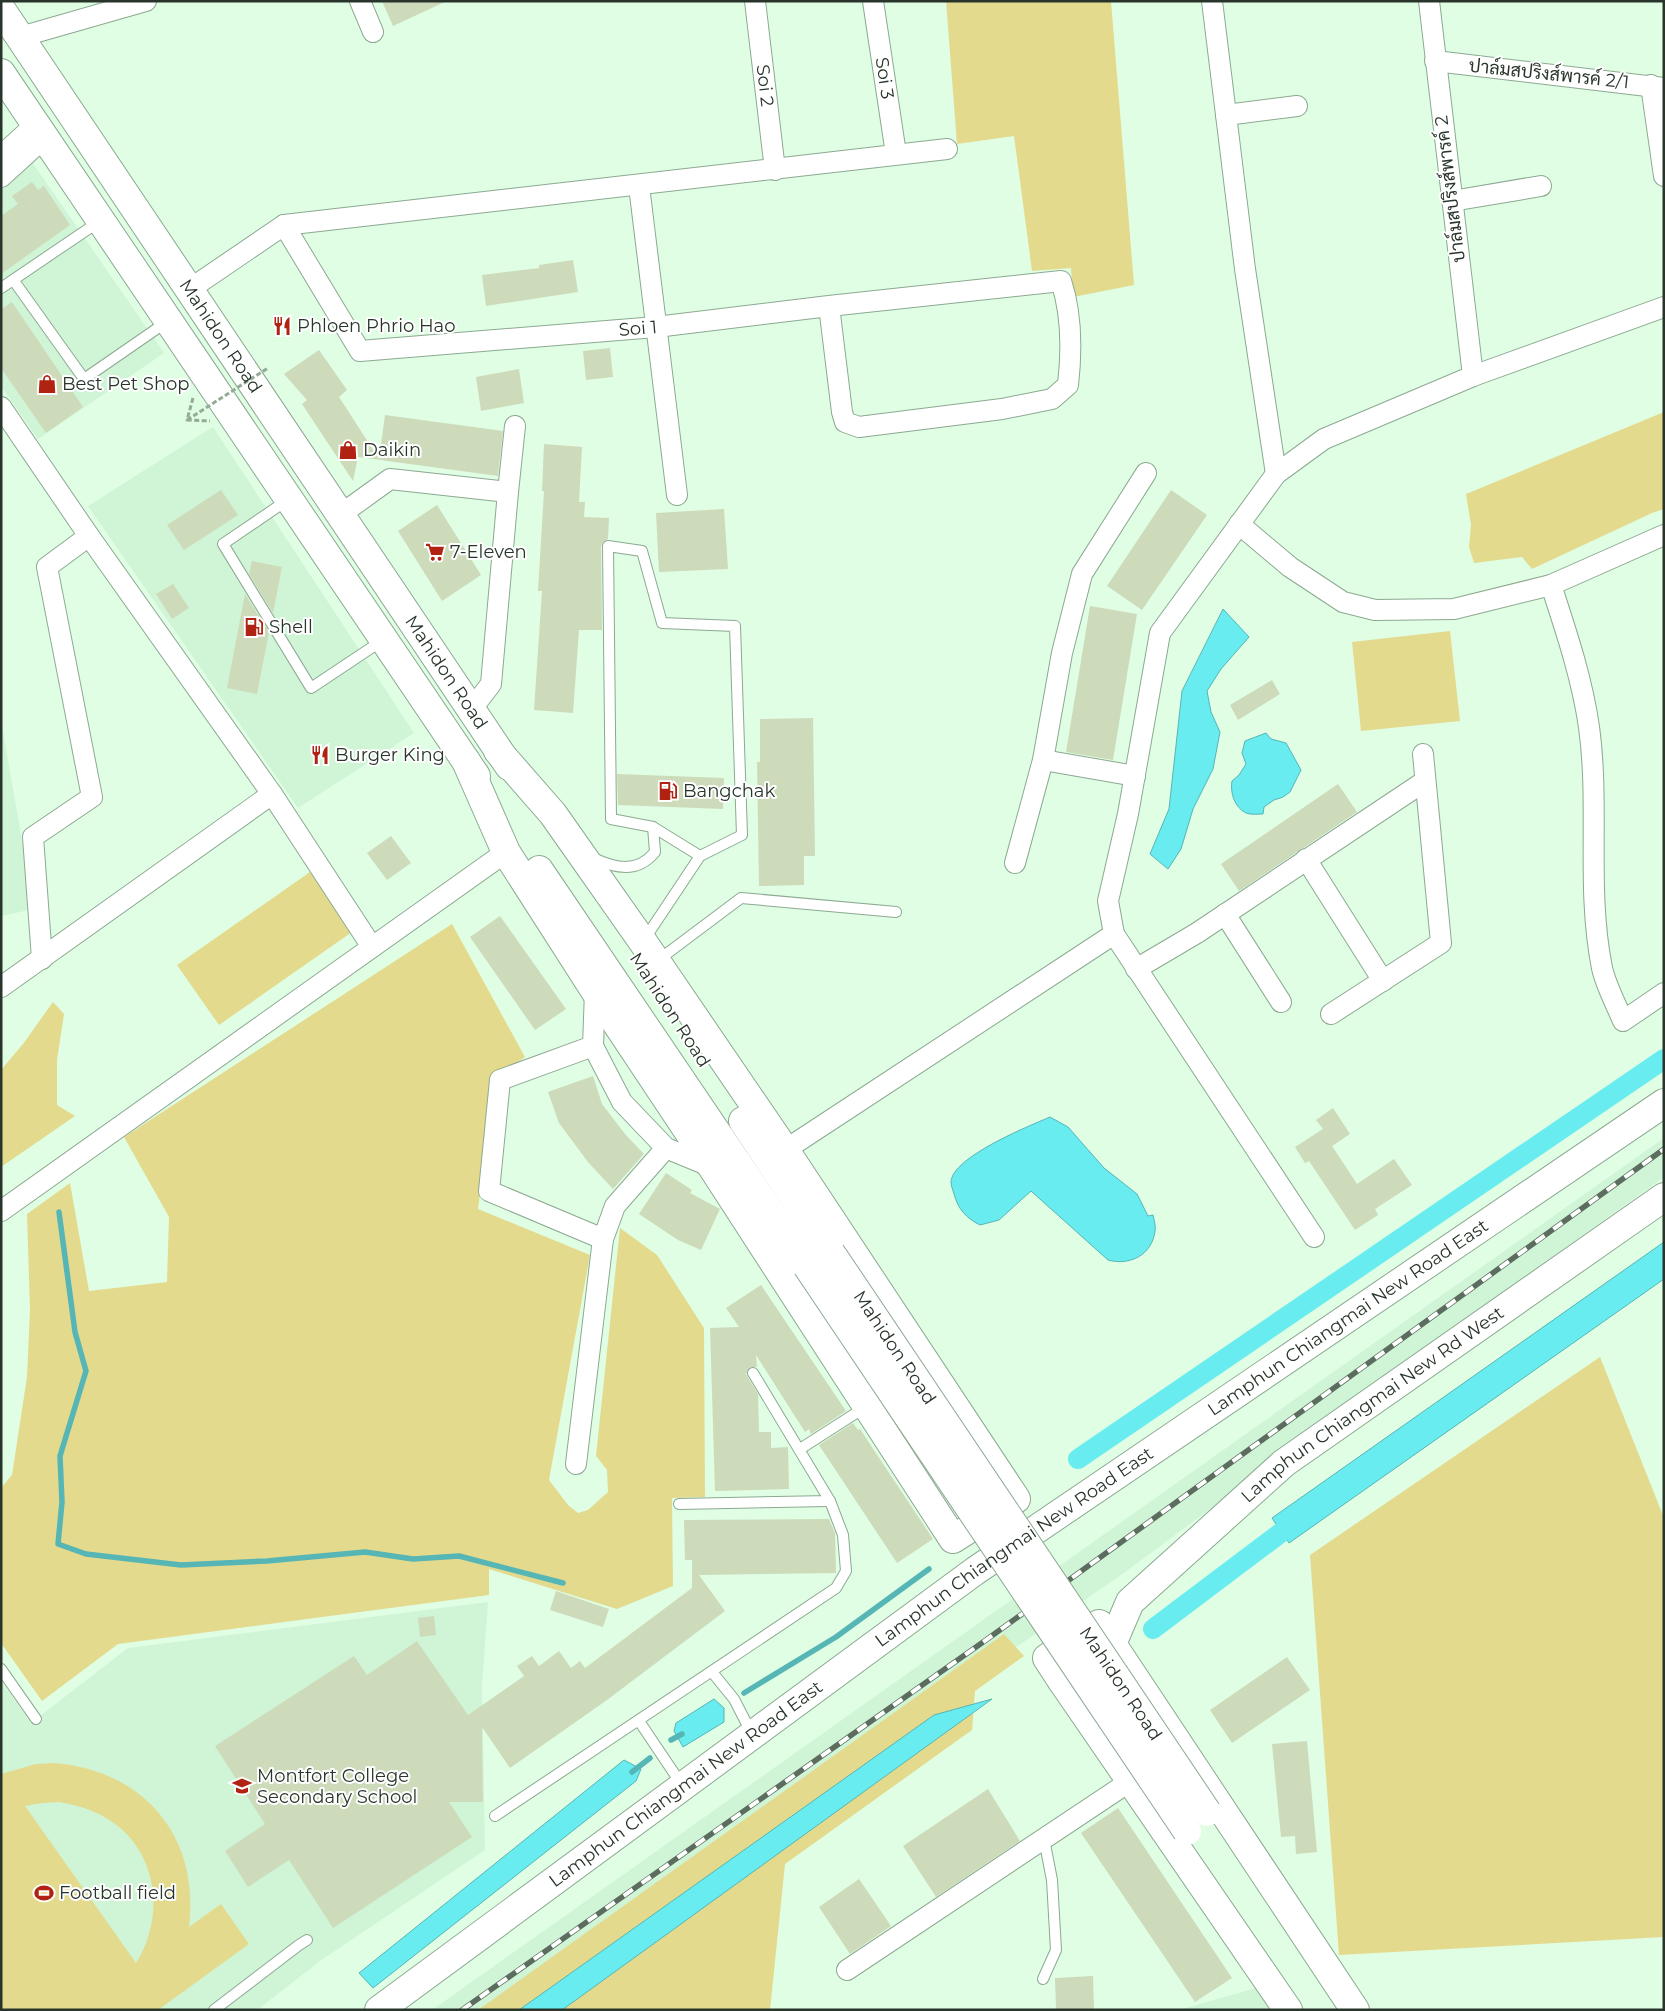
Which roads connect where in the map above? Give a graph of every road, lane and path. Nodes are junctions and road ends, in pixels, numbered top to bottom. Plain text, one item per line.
1 (146, 1) edge
2 (360, 1) edge
3 (756, 1) edge
4 (873, 1) edge
5 (1212, 1) edge
6 (1429, 1) edge
7 (1, 4) edge
8 (1, 9) edge
9 (373, 32) dead end
10 (20, 37) junction
11 (1435, 61) junction
12 (1, 73) edge
13 (1657, 86) edge
14 (1, 101) edge
15 (1297, 106) dead end
16 (1226, 116) junction
17 (40, 131) junction
18 (947, 149) dead end
19 (896, 154) junction
20 (1, 156) edge
21 (776, 170) junction
22 (1664, 176) edge
23 (1, 177) edge
24 (639, 186) junction
25 (1541, 186) dead end
26 (1452, 201) junction
27 (101, 221) junction
28 (284, 225) junction
29 (14, 281) junction
30 (1, 288) edge
31 (190, 289) junction
32 (829, 306) junction
33 (1664, 307) edge
34 (168, 320) junction
35 (656, 327) junction
36 (268, 368) dead end
37 (1473, 376) junction
38 (1, 407) edge
39 (186, 420) dead end
40 (515, 426) dead end
41 (1146, 473) dead end
42 (1276, 474) junction
43 (508, 492) junction
44 (677, 495) dead end
45 (289, 499) junction
46 (340, 515) junction
47 (1239, 524) junction
48 (1664, 535) edge
49 (89, 536) junction
50 (1551, 584) junction
51 (384, 640) junction
52 (470, 711) junction
53 (498, 751) junction
54 (1423, 754) dead end
55 (1043, 760) junction
56 (466, 761) junction
57 (1135, 776) junction
58 (1425, 781) junction
59 (272, 794) junction
60 (653, 827) junction
61 (506, 852) junction
62 (582, 854) junction
63 (700, 856) junction
64 (1306, 859) junction
65 (1015, 862) dead end
66 (896, 912) dead end
67 (1225, 914) junction
68 (1114, 934) junction
69 (372, 948) junction
70 (650, 952) junction
71 (42, 958) junction
72 (1136, 968) junction
73 (1383, 981) junction
74 (1, 987) edge
75 (594, 992) junction
76 (1664, 993) edge
77 (1281, 1002) dead end
78 (1331, 1014) dead end
79 (593, 1046) junction
80 (1664, 1103) edge
81 (666, 1148) junction
82 (785, 1150) junction
83 (712, 1167) junction
84 (1664, 1196) edge
85 (1, 1211) edge
86 (1314, 1237) dead end
87 (603, 1239) junction
88 (752, 1373) dead end
89 (867, 1406) junction
90 (800, 1449) junction
91 (576, 1464) dead end
92 (1016, 1499) junction
93 (830, 1501) junction
94 (679, 1504) dead end
95 (1037, 1528) junction
96 (953, 1539) junction
97 (975, 1571) junction
98 (1106, 1634) junction
99 (1, 1668) edge
100 (712, 1672) junction
101 (36, 1719) dead end
102 (639, 1720) junction
103 (752, 1734) junction
104 (1132, 1780) junction
105 (683, 1786) junction
106 (495, 1816) dead end
107 (1044, 1838) junction
108 (307, 1940) dead end
109 (847, 1970) dead end
110 (1043, 1979) dead end
111 (214, 2010) edge
112 (379, 2010) edge
113 (1288, 2010) edge
114 (1304, 2010) edge
115 (1340, 2010) edge
116 (1355, 2010) edge

1 - 10 street
2 - 9 street
3 - 21 street, Soi 2
4 - 19 street, Soi 3
5 - 16 street
6 - 11 street, ปาล์มสปริงส์พารค์ 2
7 - 10 main road
8 - 10 main road, Mahidon Road
10 - 31 main road, Mahidon Road
11 - 13 street, ปาล์มสปริงส์พารค์ 2/1
11 - 26 street, ปาล์มสปริงส์พารค์ 2
12 - 17 main road, Mahidon Road
13 - 22 street
14 - 17 main road
15 - 16 street
16 - 42 street
17 - 20 street
17 - 23 street
17 - 27 main road, Mahidon Road
18 - 19 street
19 - 21 street
21 - 24 street
24 - 28 street
24 - 35 street
25 - 26 street
26 - 37 street, ปาล์มสปริงส์พารค์ 2
27 - 29 lane
27 - 34 main road, Mahidon Road
28 - 31 street
28 - 35 street, Soi 1
29 - 30 lane
29 - 34 lane
31 - 46 main road, Mahidon Road
32 - 32 street, Soi 1
32 - 35 street, Soi 1
33 - 37 street
34 - 45 main road, Mahidon Road
35 - 44 street
36 - 39 path, bridge
37 - 42 street
38 - 49 street
40 - 43 street
41 - 55 street
42 - 47 street
43 - 46 street
43 - 52 street
45 - 51 main road, Mahidon Road
45 - 51 lane
46 - 52 main road, Mahidon Road
47 - 50 street
47 - 57 street
48 - 50 street
49 - 59 street
49 - 71 street
50 - 76 street
51 - 56 main road, Mahidon Road
52 - 53 main road, Mahidon Road
53 - 62 main road
53 - 115 main road, Mahidon Road, bridge
54 - 58 street
55 - 57 street
55 - 65 street
56 - 61 main road
56 - 114 main road, Mahidon Road, bridge
57 - 68 street
58 - 64 street
58 - 73 street
59 - 69 street
59 - 71 street
60 - 62 lane
60 - 63 lane
60 - 63 lane
61 - 69 street
61 - 75 main road
62 - 70 main road
63 - 70 lane
64 - 67 street
64 - 73 street
66 - 70 lane
67 - 72 street
67 - 77 street
68 - 72 street
68 - 82 street
69 - 85 street
70 - 82 main road
71 - 74 street
72 - 86 street
73 - 78 street
75 - 79 street
75 - 83 main road
79 - 81 street
79 - 87 street
80 - 95 main road, Lamphun Chiangmai New Road East
81 - 83 street
81 - 87 street
82 - 92 main road
83 - 89 main road
84 - 98 main road, Lamphun Chiangmai New Rd West
87 - 91 street
88 - 90 lane
89 - 90 lane
89 - 96 main road
90 - 93 lane
92 - 95 main road
92 - 96 main road
93 - 94 lane
93 - 100 lane
95 - 97 main road, Lamphun Chiangmai New Road East
96 - 97 main road
97 - 103 main road, Lamphun Chiangmai New Road East
98 - 104 main road
98 - 116 main road
99 - 101 lane
100 - 102 lane
100 - 103 lane
102 - 105 lane
102 - 106 lane
103 - 105 main road, Lamphun Chiangmai New Road East
104 - 107 street
104 - 113 main road
105 - 112 main road, Lamphun Chiangmai New Road East
107 - 109 street
107 - 110 lane
108 - 111 lane

